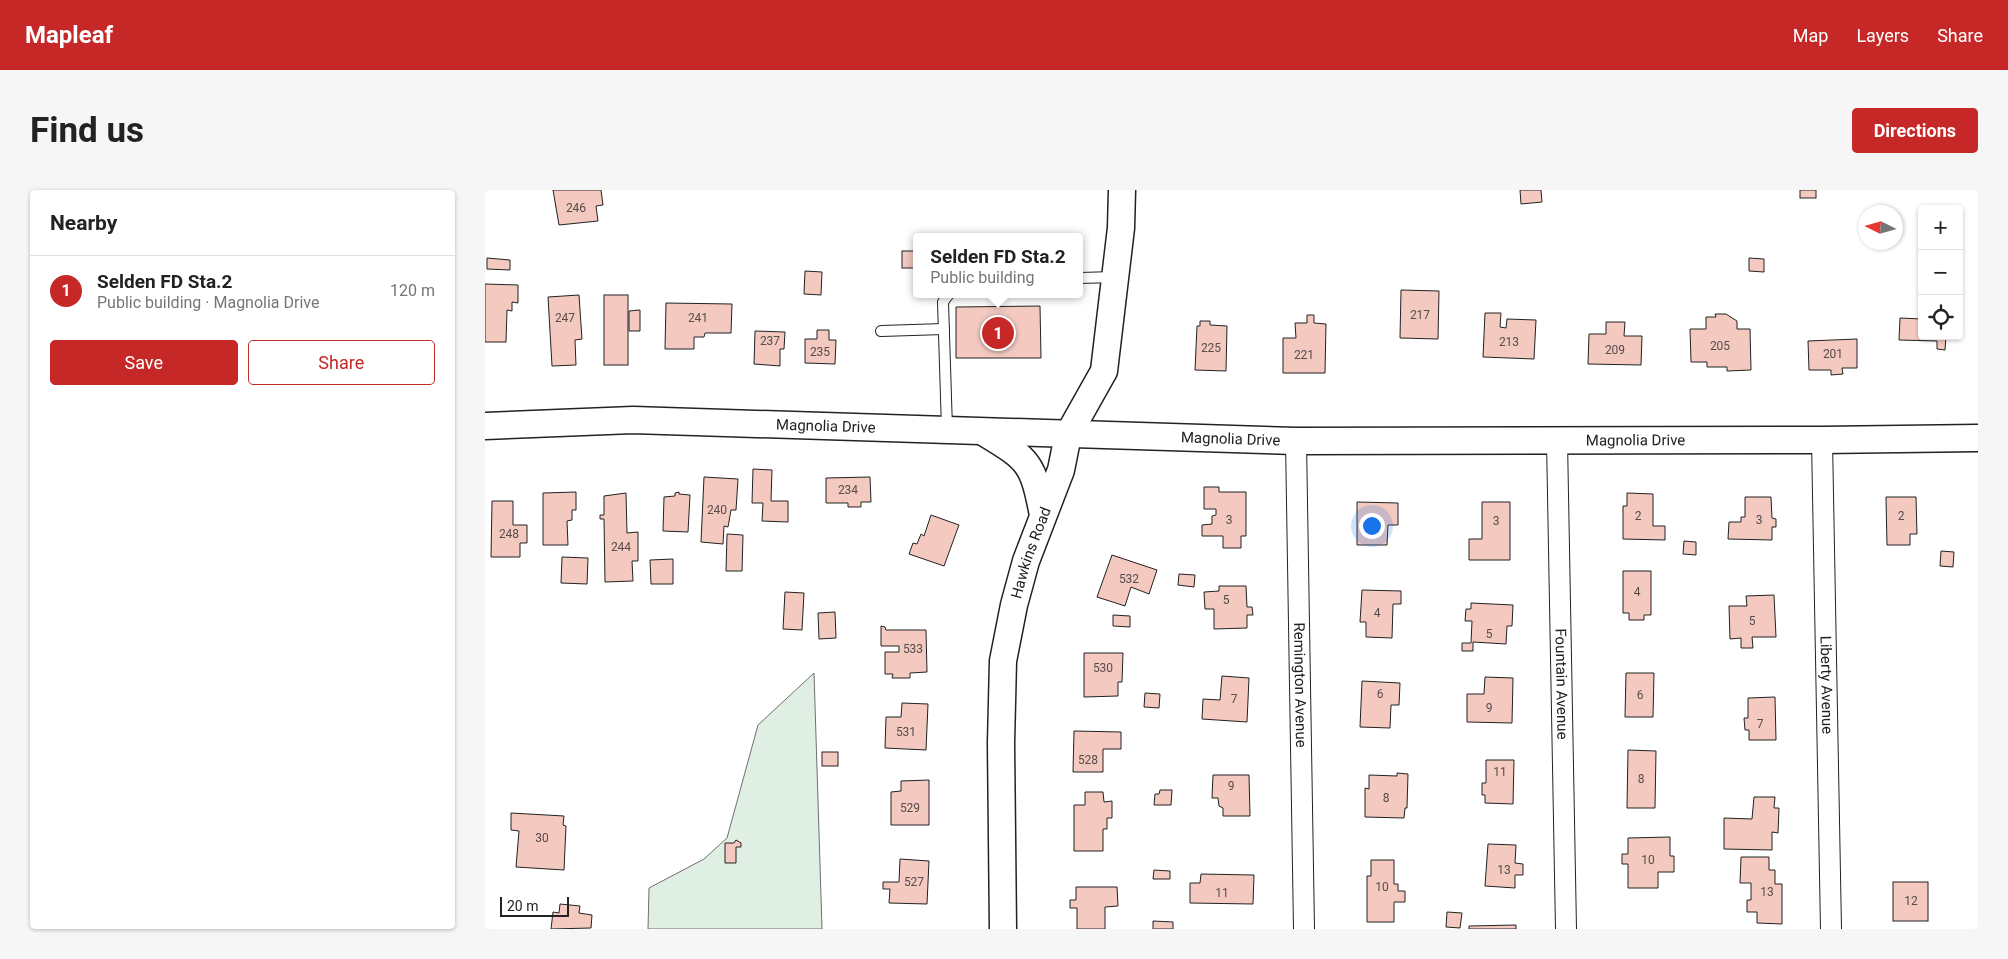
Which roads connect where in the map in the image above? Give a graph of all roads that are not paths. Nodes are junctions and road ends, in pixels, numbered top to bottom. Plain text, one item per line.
1 (1122, 190) edge
2 (1116, 276) junction
3 (1083, 278) edge
4 (946, 298) edge
5 (944, 329) junction
6 (881, 331) dead end
7 (485, 426) edge
8 (947, 431) junction
9 (984, 432) junction
10 (1068, 435) junction
11 (1978, 438) edge
12 (1557, 440) junction
13 (1822, 440) junction
14 (1296, 441) junction
15 (1043, 516) junction
16 (1003, 929) edge
17 (1304, 929) edge
18 (1567, 929) edge
19 (1831, 929) edge

1 - 2 street, Hawkins Road
2 - 3 lane
2 - 10 street, Hawkins Road
4 - 5 lane
5 - 6 lane
5 - 8 lane
7 - 8 street, Magnolia Drive
8 - 9 street, Magnolia Drive
9 - 10 street, Magnolia Drive
9 - 15 street
10 - 14 street, Magnolia Drive
10 - 15 street, Hawkins Road
11 - 13 street, Magnolia Drive
12 - 13 street, Magnolia Drive
12 - 14 street, Magnolia Drive
12 - 18 street, Fountain Avenue
13 - 19 street, Liberty Avenue
14 - 17 street, Remington Avenue
15 - 16 street, Hawkins Road

